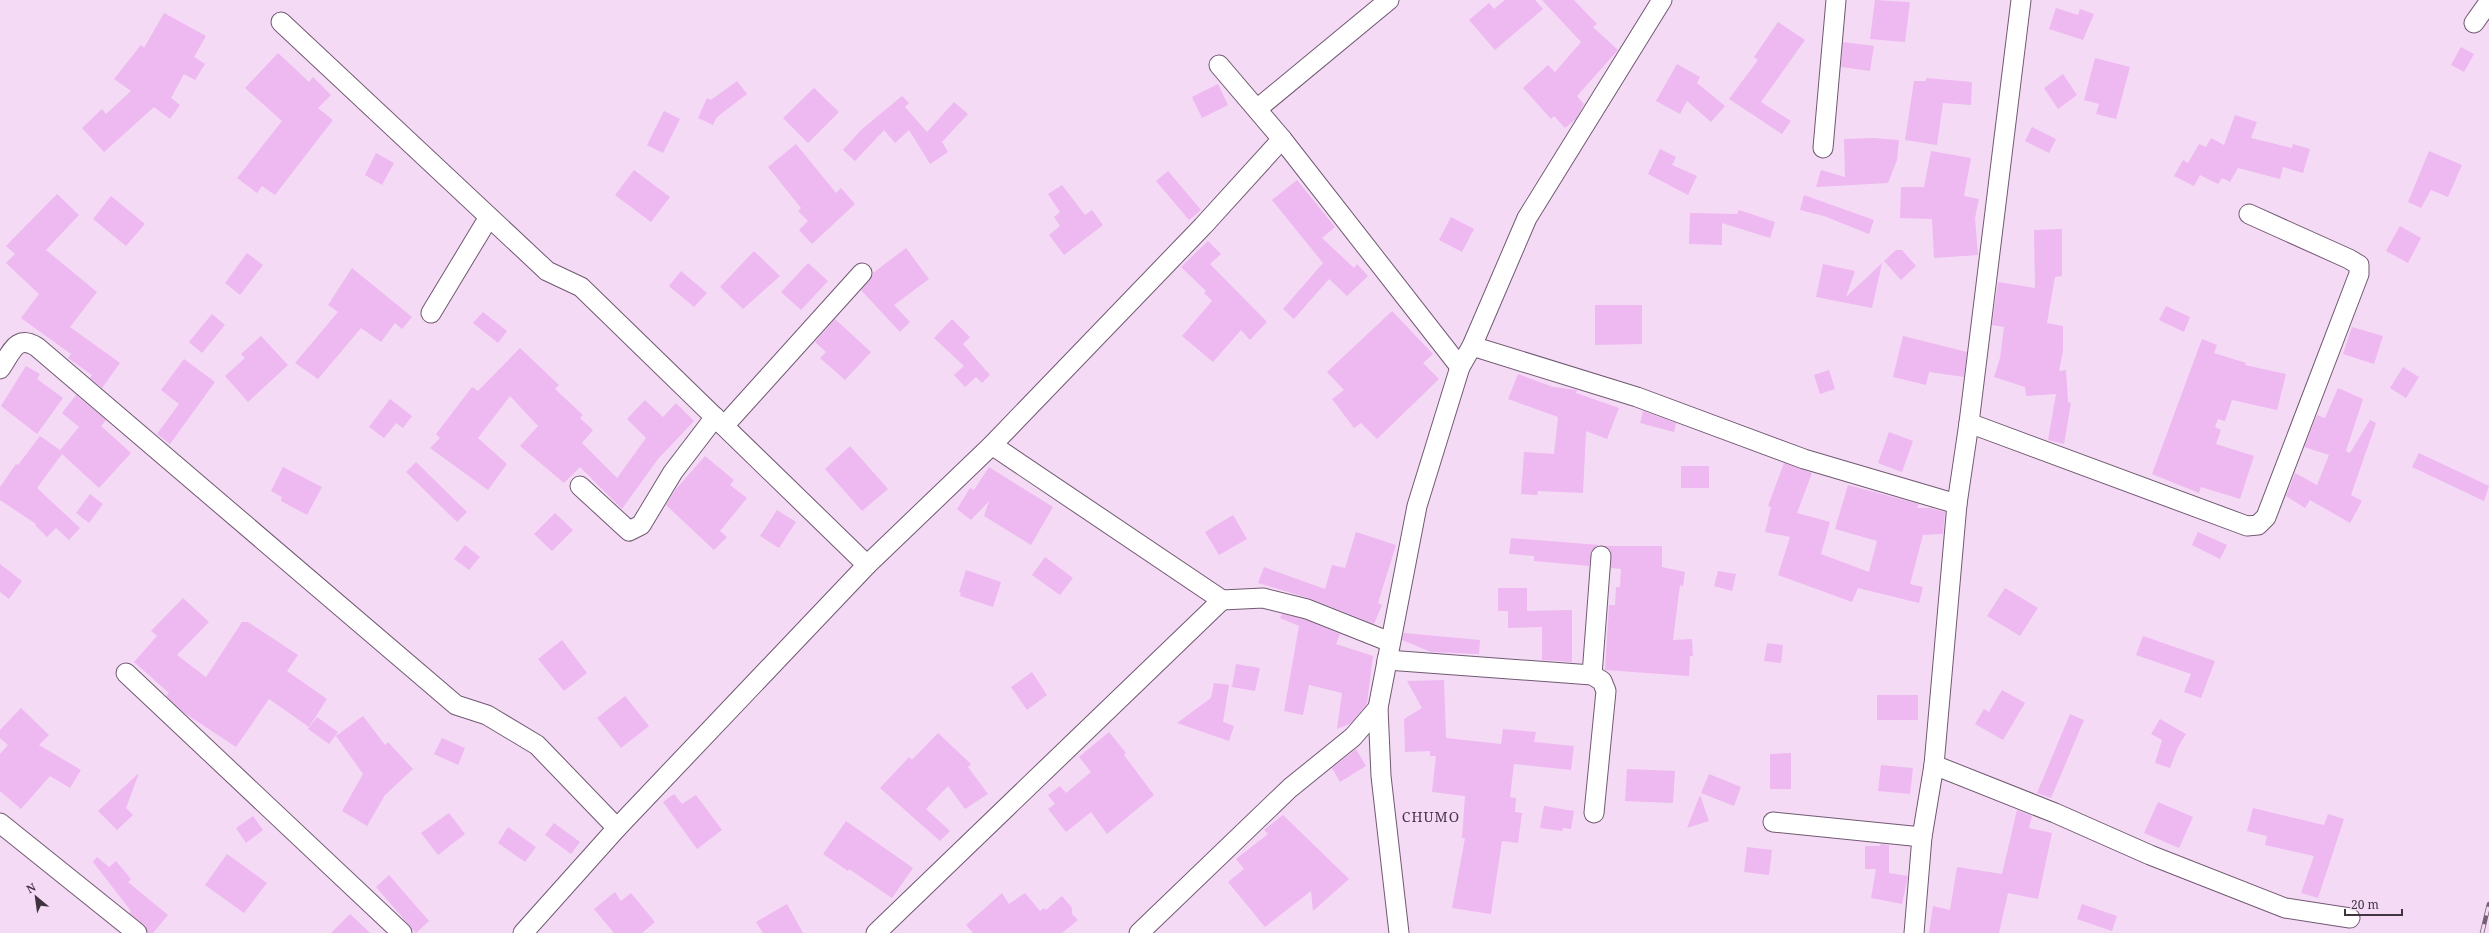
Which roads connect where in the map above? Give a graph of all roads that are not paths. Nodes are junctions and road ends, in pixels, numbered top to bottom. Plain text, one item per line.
1 (1389, 0) edge
2 (1662, 0) edge
3 (1836, 0) edge
4 (2018, 0) edge
5 (2489, 2) edge
6 (280, 22) dead end
7 (2474, 23) dead end
8 (1219, 65) dead end
9 (1257, 108) junction
10 (1282, 139) junction
11 (1822, 148) dead end
12 (2249, 214) dead end
13 (489, 216) junction
14 (862, 273) dead end
15 (431, 313) dead end
16 (1472, 346) junction
17 (1460, 367) junction
18 (0, 369) edge
19 (719, 422) junction
20 (1969, 423) junction
21 (992, 445) junction
22 (580, 486) dead end
23 (1957, 504) junction
24 (1601, 556) dead end
25 (867, 566) junction
26 (1222, 600) junction
27 (1389, 651) junction
28 (126, 673) dead end
29 (1592, 675) junction
30 (1378, 708) junction
31 (1934, 765) junction
32 (1594, 813) dead end
33 (1773, 822) dead end
34 (0, 824) edge
35 (617, 828) junction
36 (1922, 838) junction
37 (2350, 918) dead end
38 (137, 933) edge
39 (402, 933) edge
40 (523, 933) edge
41 (876, 933) edge
42 (1139, 933) edge
43 (1399, 933) edge
44 (1914, 933) edge

1 - 9 street
2 - 16 street
3 - 11 street
4 - 20 street
5 - 7 street
6 - 13 street
8 - 9 street
9 - 10 street
10 - 17 street
10 - 21 street
12 - 20 street
13 - 15 street
13 - 19 street
14 - 19 street
16 - 17 street
16 - 23 street
17 - 27 street
18 - 35 street
19 - 22 street
19 - 25 street
20 - 23 street
21 - 25 street
21 - 26 street
23 - 31 street
24 - 29 street
25 - 35 street
26 - 27 street
26 - 41 street
27 - 29 street
27 - 30 street
28 - 39 street
29 - 32 street
30 - 42 street
30 - 43 street
31 - 36 street
31 - 37 street
33 - 36 street
34 - 38 street
35 - 40 street
36 - 44 street

